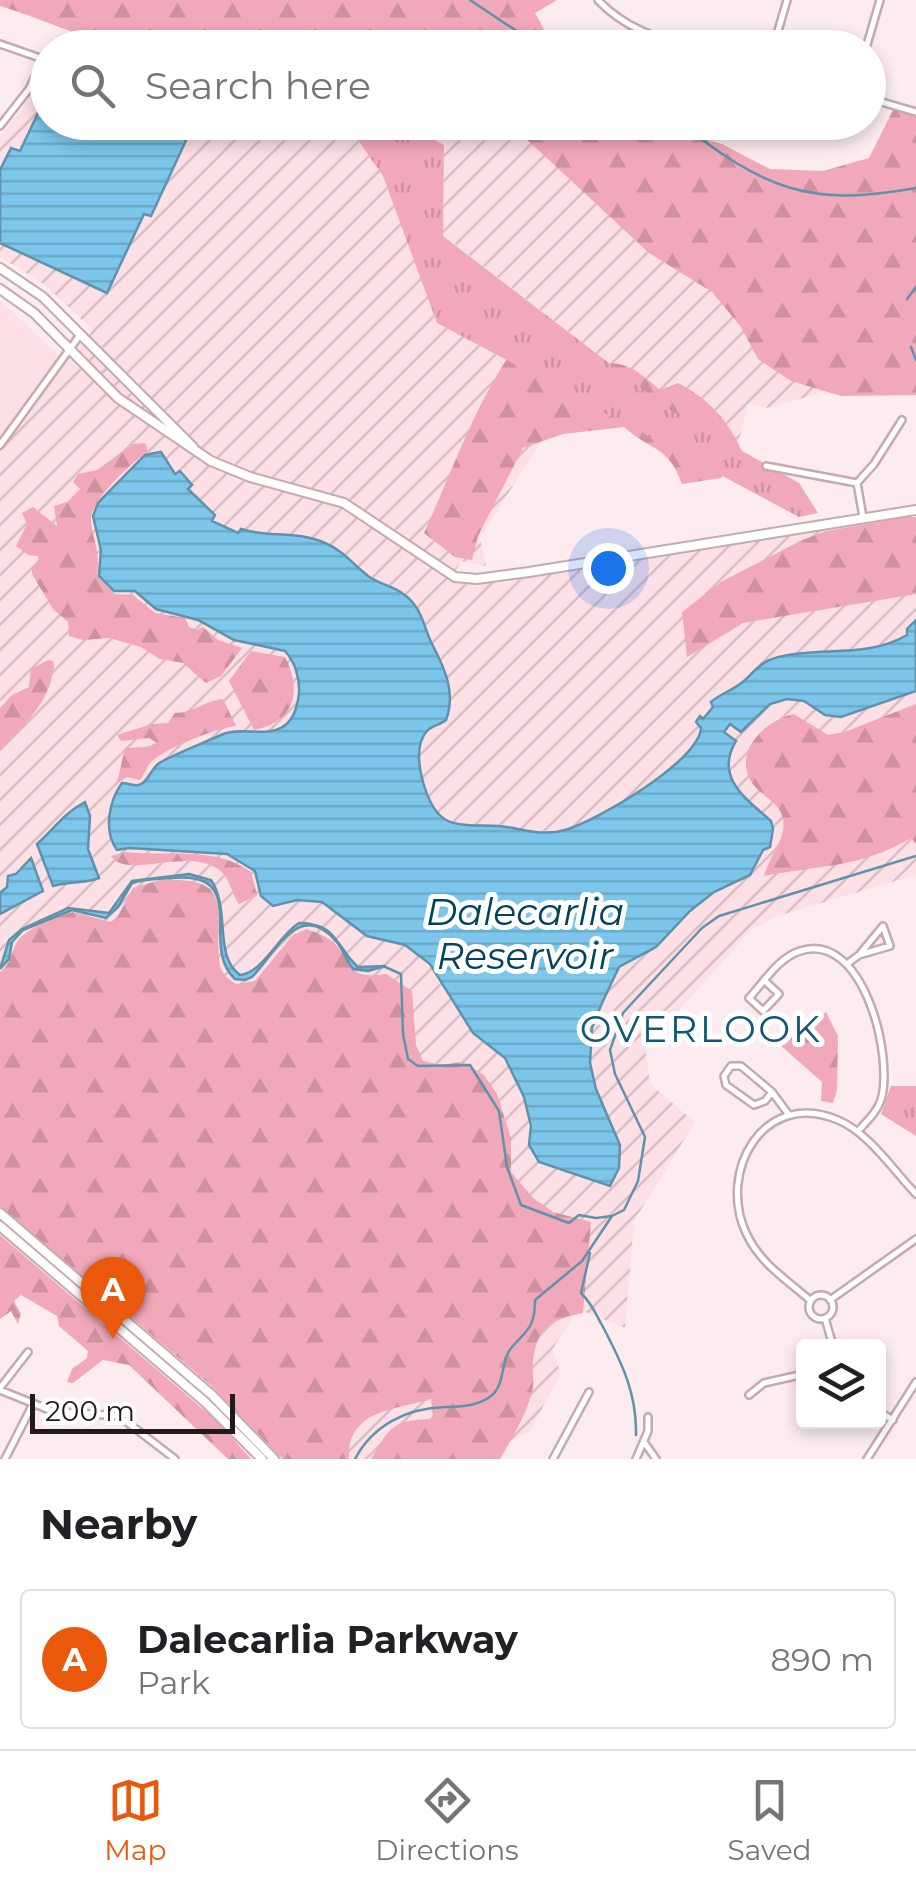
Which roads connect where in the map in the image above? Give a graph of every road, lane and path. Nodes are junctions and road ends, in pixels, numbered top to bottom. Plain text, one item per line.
1 (598, 0) edge
2 (787, 0) edge
3 (880, 0) edge
4 (638, 30) edge
5 (778, 30) edge
6 (871, 30) edge
7 (0, 44) edge
8 (30, 54) edge
9 (30, 86) edge
10 (886, 103) edge
11 (916, 112) edge
12 (0, 126) edge
13 (0, 268) edge
14 (0, 289) edge
15 (80, 335) junction
16 (68, 350) junction
17 (902, 420) dead end
18 (0, 445) edge
19 (196, 450) junction
20 (766, 466) dead end
21 (857, 483) junction
22 (916, 510) edge
23 (863, 518) junction
24 (860, 955) junction
25 (847, 964) junction
26 (765, 981) junction
27 (772, 1092) junction
28 (789, 1116) junction
29 (857, 1132) junction
30 (916, 1194) edge
31 (0, 1213) edge
32 (0, 1226) edge
33 (916, 1239) edge
34 (830, 1300) junction
35 (811, 1301) junction
36 (824, 1318) junction
37 (831, 1339) edge
38 (28, 1352) dead end
39 (796, 1376) edge
40 (916, 1382) edge
41 (0, 1389) edge
42 (589, 1392) dead end
43 (749, 1395) dead end
44 (34, 1404) junction
45 (886, 1416) edge
46 (648, 1417) dead end
47 (894, 1420) junction
48 (644, 1442) junction
49 (5, 1459) edge
50 (175, 1459) edge
51 (262, 1459) edge
52 (274, 1459) edge
53 (553, 1459) edge
54 (636, 1459) edge
55 (656, 1459) edge
56 (867, 1459) edge

1 - 4 street
2 - 5 street
3 - 6 street
7 - 8 street
9 - 12 street
10 - 11 street
13 - 15 main road
14 - 16 main road
15 - 16 street
15 - 19 main road
16 - 18 street
16 - 19 main road
17 - 21 street
19 - 23 main road
20 - 21 street
21 - 23 street
22 - 23 main road
24 - 24 street
24 - 25 street
25 - 26 street
25 - 29 street
26 - 26 street
27 - 27 street
27 - 28 street
28 - 29 street
28 - 35 street
29 - 30 street
31 - 52 main road
32 - 51 main road
33 - 34 street
34 - 35 street
34 - 36 street
35 - 36 street
36 - 37 street
38 - 41 street
39 - 43 street
40 - 47 street
41 - 44 street
42 - 53 street
44 - 49 street
44 - 50 street
45 - 47 street
46 - 48 street
47 - 56 street
48 - 54 street
48 - 55 street

